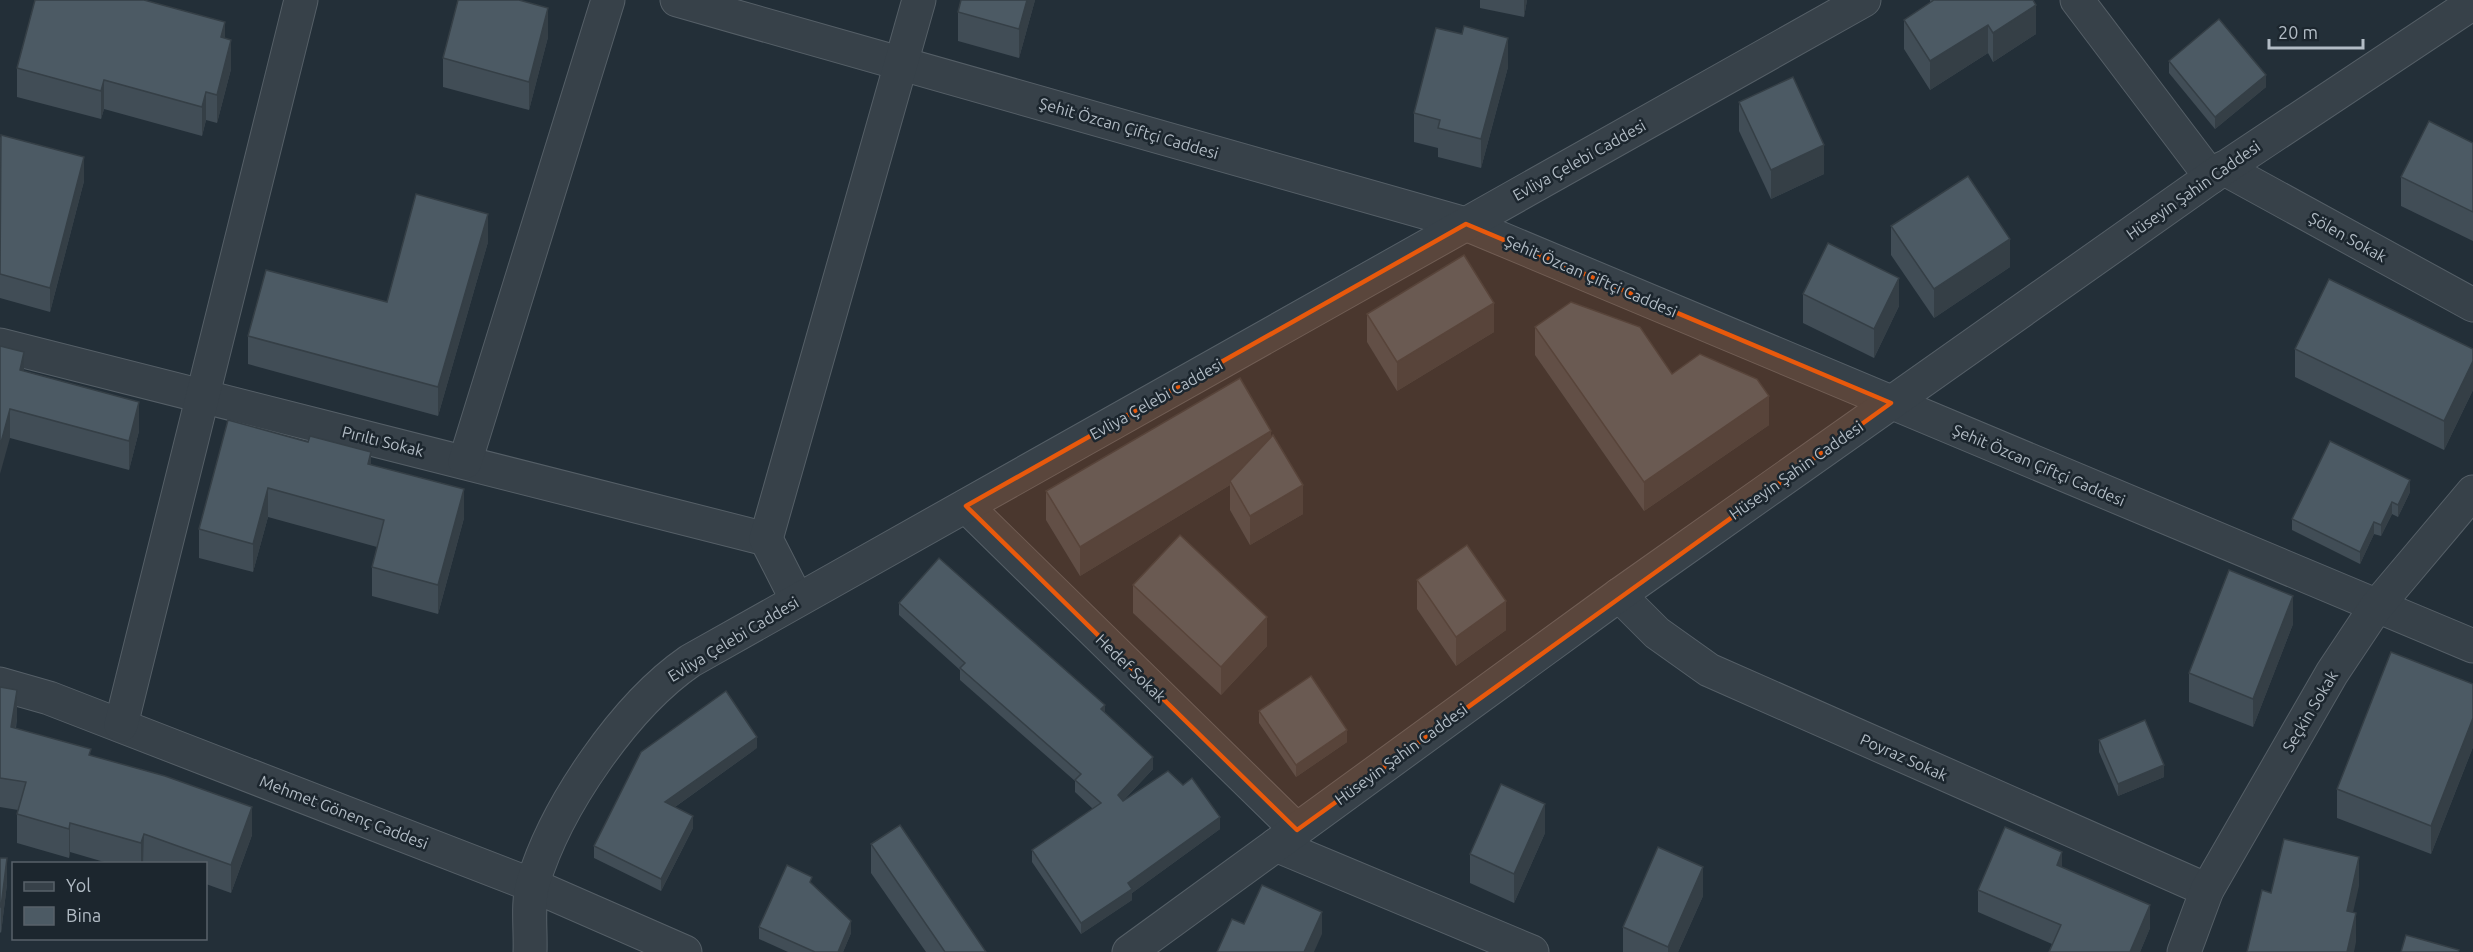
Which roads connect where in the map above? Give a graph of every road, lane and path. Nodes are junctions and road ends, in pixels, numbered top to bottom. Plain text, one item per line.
1 (301, 0) edge
2 (608, 0) edge
3 (677, 0) edge
4 (919, 0) edge
5 (1864, 0) edge
6 (2077, 0) edge
7 (2473, 3) edge
8 (769, 13) edge
9 (901, 63) junction
10 (2217, 172) junction
11 (1466, 224) junction
12 (2473, 305) edge
13 (0, 345) edge
14 (202, 396) junction
15 (1891, 403) junction
16 (465, 462) junction
17 (2473, 492) edge
18 (966, 506) junction
19 (766, 539) junction
20 (1619, 595) junction
21 (797, 600) junction
22 (2376, 607) junction
23 (2473, 646) edge
24 (0, 684) edge
25 (121, 725) junction
26 (1286, 838) junction
27 (532, 885) junction
28 (2207, 890) junction
29 (530, 952) edge
30 (684, 952) edge
31 (1129, 952) edge
32 (1532, 952) edge
33 (2184, 952) edge

1 - 14 street
2 - 16 street
3 - 8 street, Şehit Özcan Çiftçi Caddesi
4 - 9 street
5 - 11 street, Evliya Çelebi Caddesi
6 - 10 street
7 - 10 street, Hüseyin Şahin Caddesi
8 - 9 street, Şehit Özcan Çiftçi Caddesi
9 - 11 street, Şehit Özcan Çiftçi Caddesi
9 - 19 street
10 - 12 street, Şölen Sokak
10 - 15 street, Hüseyin Şahin Caddesi
11 - 15 street, Şehit Özcan Çiftçi Caddesi
11 - 18 street, Evliya Çelebi Caddesi
13 - 14 street, Pırıltı Sokak
14 - 16 street, Pırıltı Sokak
14 - 25 street
15 - 20 street, Hüseyin Şahin Caddesi
15 - 22 street, Şehit Özcan Çiftçi Caddesi
16 - 19 street, Pırıltı Sokak
17 - 22 street, Seçkin Sokak
18 - 21 street, Evliya Çelebi Caddesi
18 - 26 street, Hedef Sokak
19 - 21 street
20 - 26 street, Hüseyin Şahin Caddesi
20 - 28 street, Poyraz Sokak
21 - 27 street, Evliya Çelebi Caddesi
22 - 23 street, Şehit Özcan Çiftçi Caddesi
22 - 28 street, Seçkin Sokak
24 - 25 street, Mehmet Gönenç Caddesi
25 - 27 street, Mehmet Gönenç Caddesi
26 - 31 street, Hüseyin Şahin Caddesi
26 - 32 street, Hedef Sokak
27 - 29 street
27 - 30 street, Mehmet Gönenç Caddesi
28 - 33 street, Seçkin Sokak

